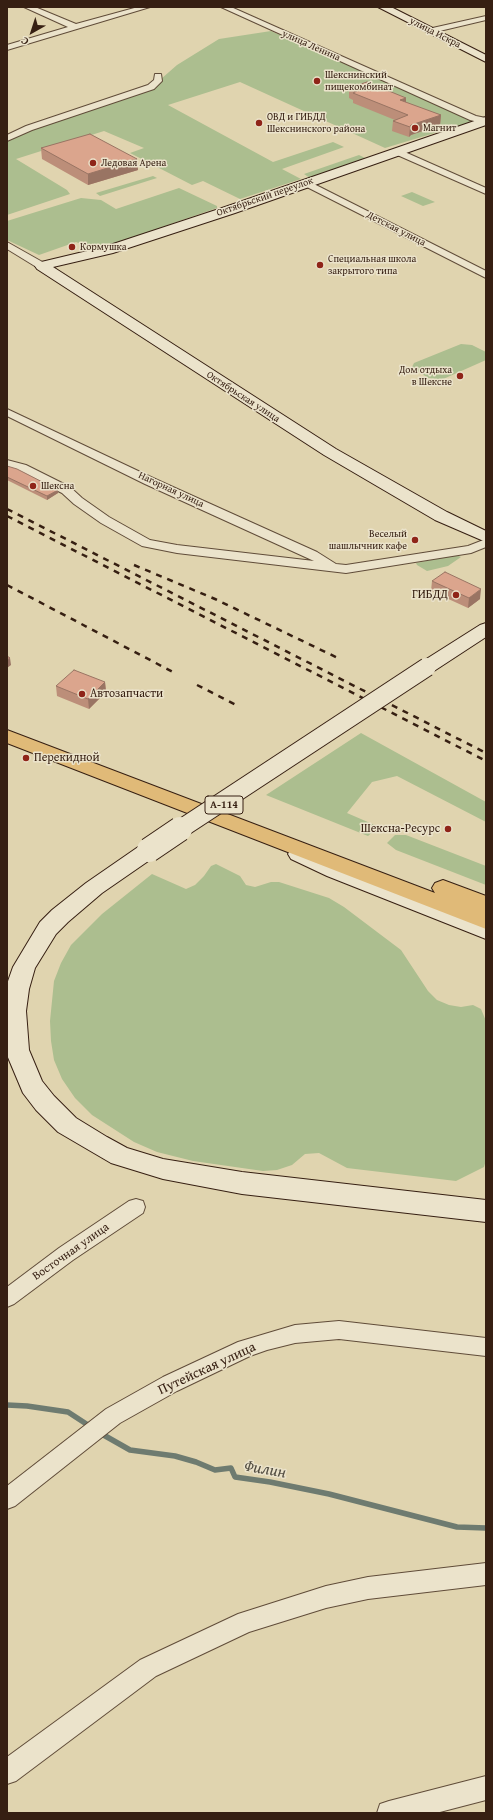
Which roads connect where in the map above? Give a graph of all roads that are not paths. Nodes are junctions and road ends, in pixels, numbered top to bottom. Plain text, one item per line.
1 (28, 7) edge
2 (123, 7) edge
3 (146, 7) edge
4 (225, 7) edge
5 (383, 7) edge
6 (133, 11) junction
7 (486, 18) edge
8 (76, 27) junction
9 (431, 31) junction
10 (7, 48) edge
11 (486, 59) edge
12 (158, 76) dead end
13 (486, 121) edge
14 (7, 138) edge
15 (398, 152) junction
16 (306, 183) junction
17 (486, 191) edge
18 (7, 245) edge
19 (42, 266) junction
20 (486, 275) edge
21 (7, 412) edge
22 (7, 464) edge
23 (486, 537) edge
24 (486, 543) edge
25 (335, 569) junction
26 (486, 628) edge
27 (7, 721) edge
28 (7, 736) edge
29 (249, 829) junction
30 (486, 904) edge
31 (486, 921) edge
32 (486, 931) edge
33 (136, 1207) dead end
34 (486, 1211) edge
35 (7, 1298) edge
36 (486, 1347) edge
37 (7, 1499) edge
38 (486, 1574) edge
39 (7, 1772) edge
40 (486, 1788) edge
41 (389, 1813) edge

1 - 8 street
2 - 6 street
3 - 6 street
4 - 13 street, улица Ленина
5 - 9 street, улица Искра
6 - 8 street
7 - 9 street
8 - 10 street
9 - 11 street, улица Искра
12 - 14 street
13 - 15 street, Октябрьский переулок
15 - 16 street, Октябрьский переулок
15 - 17 street
16 - 19 street, Октябрьский переулок
16 - 20 street, Детская улица
18 - 19 street, Октябрьская улица
19 - 23 street, Октябрьская улица
21 - 25 street, Нагорная улица
22 - 25 street
24 - 25 street
26 - 34 street, bridge
27 - 30 highway, А-114
28 - 29 highway, А-114
29 - 31 highway, А-114
29 - 32 street
33 - 35 street, Восточная улица
36 - 37 street, Путейская улица
38 - 39 street
40 - 41 street

